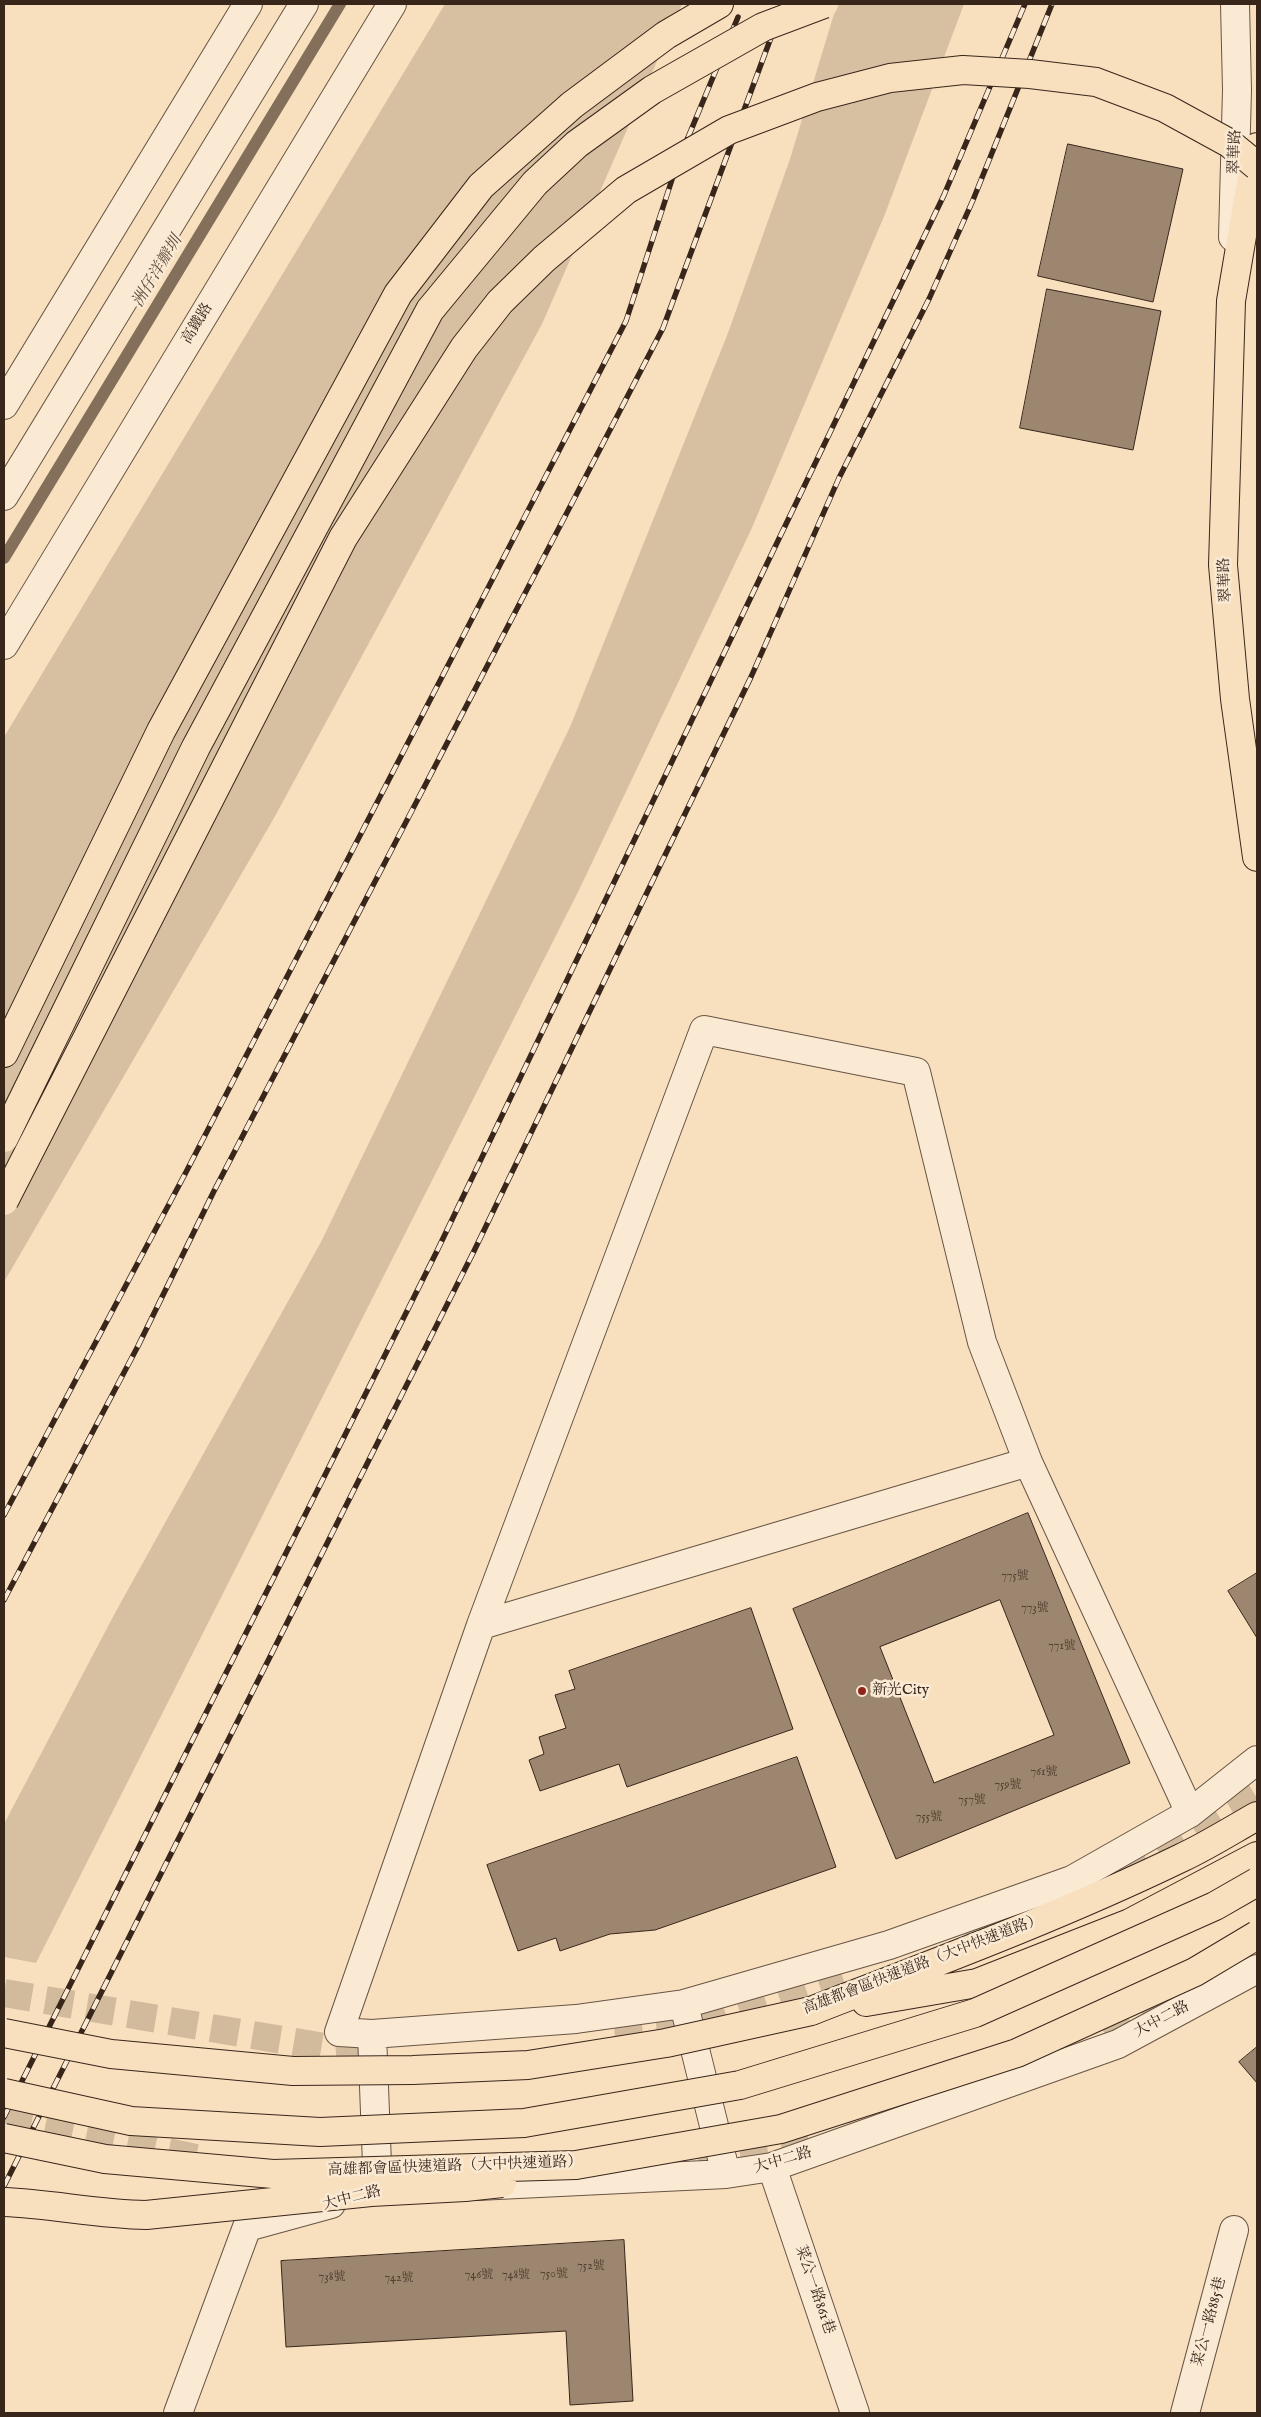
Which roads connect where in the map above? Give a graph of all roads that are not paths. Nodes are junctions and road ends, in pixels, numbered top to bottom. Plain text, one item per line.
1 (248, 4) edge
2 (304, 4) edge
3 (392, 4) edge
4 (719, 4) edge
5 (824, 4) edge
6 (1235, 4) edge
7 (1257, 147) edge
8 (1257, 166) edge
9 (1231, 301) junction
10 (11, 376) edge
11 (4, 405) edge
12 (4, 496) edge
13 (4, 644) edge
14 (1257, 857) edge
15 (4, 1052) edge
16 (4, 1138) edge
17 (4, 1201) edge
18 (1028, 1462) junction
19 (481, 1625) junction
20 (1257, 1760) edge
21 (1190, 1813) junction
22 (1257, 1816) edge
23 (1257, 1856) edge
24 (1257, 1882) edge
25 (1257, 1935) edge
26 (1257, 1969) edge
27 (684, 2004) junction
28 (811, 2011) junction
29 (4, 2032) edge
30 (372, 2034) junction
31 (4, 2093) edge
32 (4, 2138) edge
33 (576, 2165) junction
34 (772, 2167) junction
35 (726, 2174) junction
36 (378, 2191) junction
37 (4, 2202) edge
38 (1234, 2230) dead end
39 (178, 2413) edge
40 (855, 2413) edge
41 (1185, 2413) edge

1 - 10 street
2 - 12 street
3 - 13 street, 高鐵路
4 - 15 main road
5 - 16 main road, bridge
6 - 9 street, 翠華路
7 - 9 main road, 翠華路
8 - 17 main road, bridge
9 - 14 main road, 翠華路
10 - 11 street
18 - 19 street
18 - 19 street
18 - 21 street
19 - 30 street
20 - 21 street
21 - 27 street
22 - 28 main road, 高雄都會區快速道路（大中快速道路）
23 - 28 main road
24 - 31 main road, bridge
25 - 33 main road, 高雄都會區快速道路（大中快速道路）, bridge
26 - 34 street, 大中二路
27 - 30 street
27 - 35 street
28 - 29 main road, 高雄都會區快速道路（大中快速道路）, bridge
30 - 36 street
32 - 33 main road, 高雄都會區快速道路（大中快速道路）, bridge
33 - 37 main road, bridge
34 - 35 street, 大中二路
34 - 40 street, 菜公一路861巷
35 - 36 street, 大中二路
36 - 39 street, 大中二路
38 - 41 street, 菜公一路885巷

